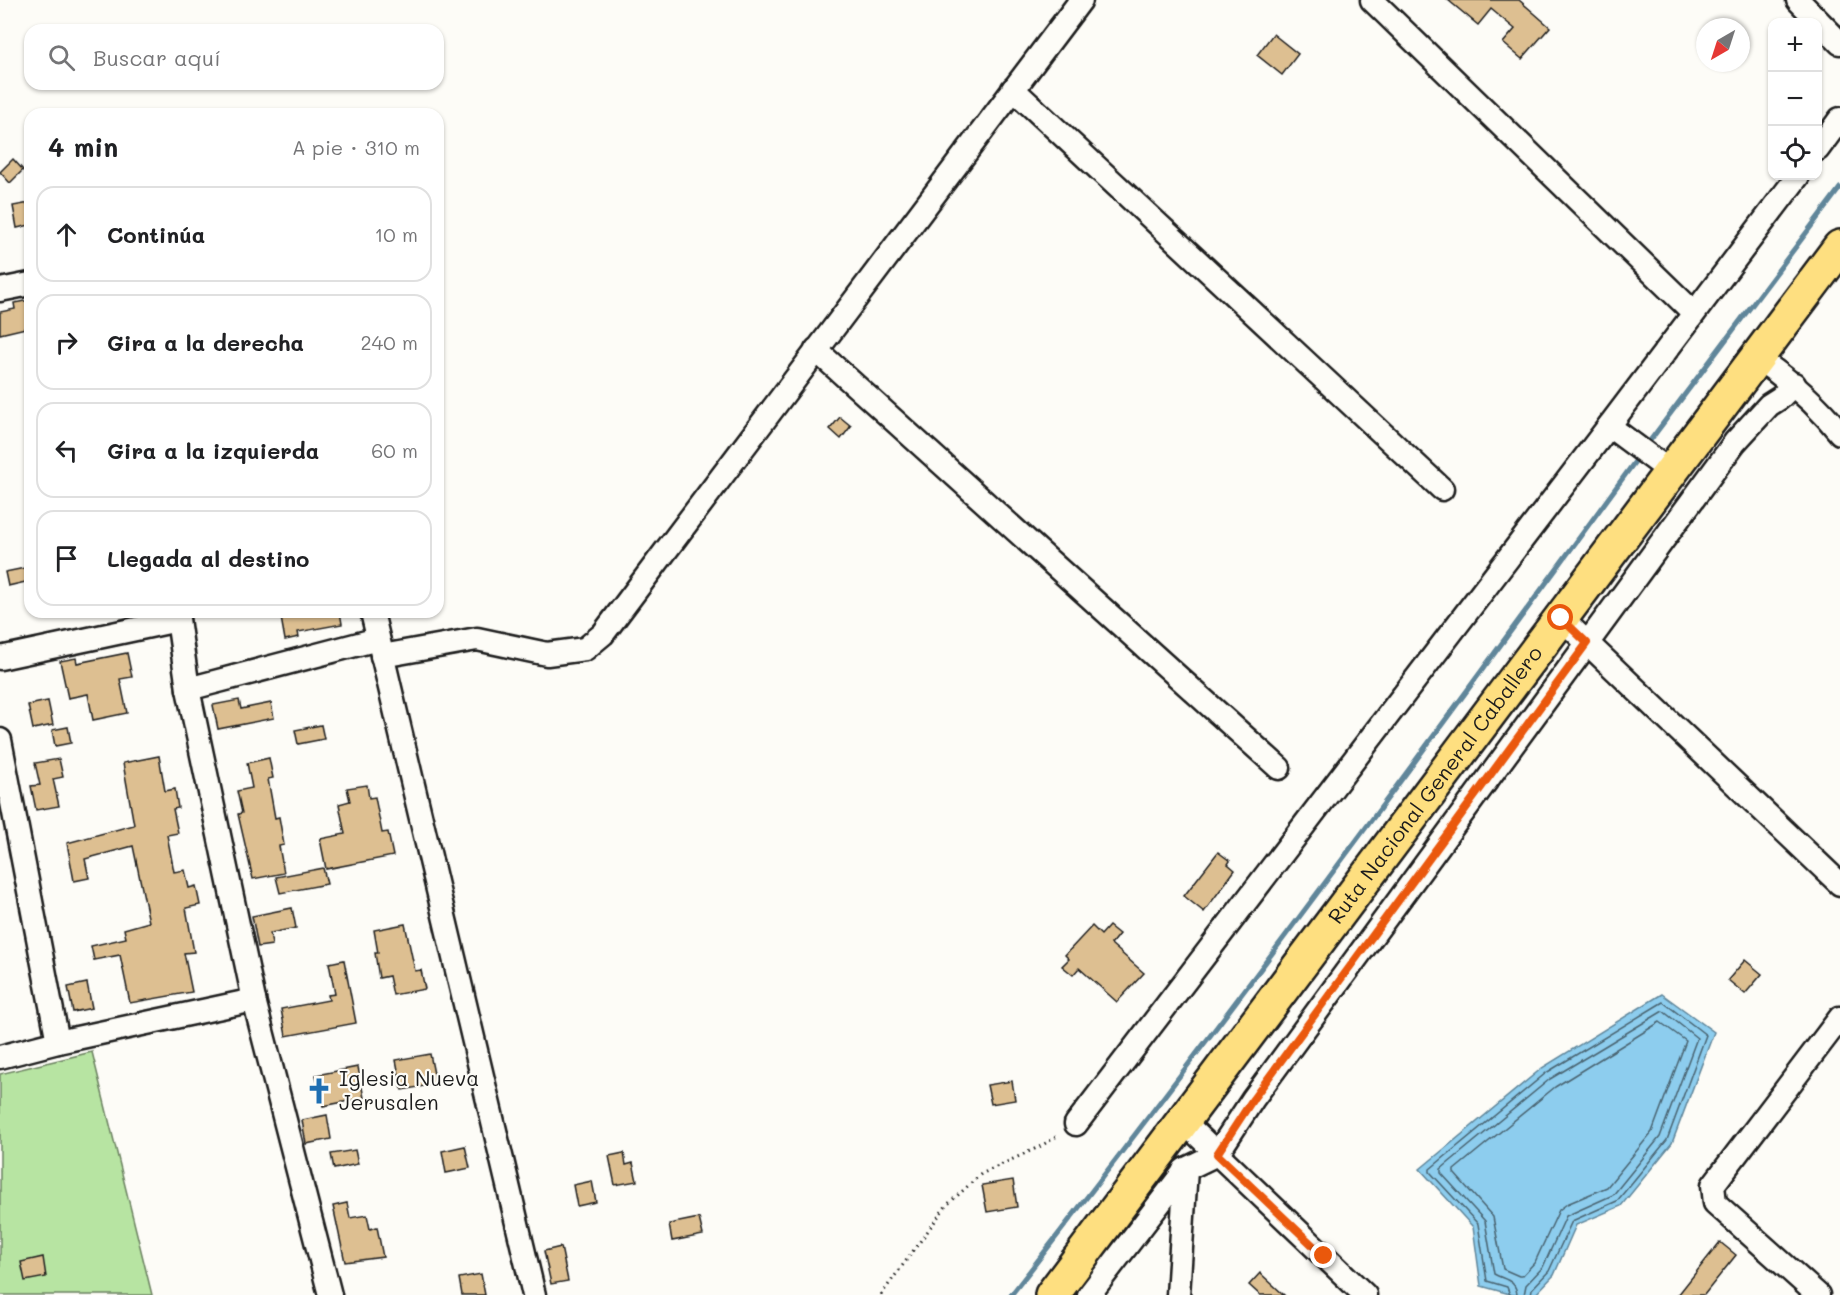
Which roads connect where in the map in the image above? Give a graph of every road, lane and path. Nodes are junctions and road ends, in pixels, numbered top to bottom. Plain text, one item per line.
1 (1080, 0) edge
2 (1372, 0) edge
3 (1798, 0) edge
4 (1840, 43) edge
5 (1013, 89) junction
6 (1840, 119) edge
7 (1822, 144) edge
8 (1795, 180) edge
9 (1840, 247) edge
10 (24, 285) edge
11 (0, 290) edge
12 (1694, 313) junction
13 (816, 350) junction
14 (1757, 358) junction
15 (1794, 384) junction
16 (1616, 432) junction
17 (1840, 433) edge
18 (1661, 466) junction
19 (1442, 489) dead end
20 (170, 618) edge
21 (178, 618) edge
22 (373, 618) edge
23 (1561, 618) junction
24 (1587, 643) junction
25 (380, 647) junction
26 (0, 658) edge
27 (188, 689) junction
28 (0, 740) edge
29 (1279, 768) dead end
30 (1840, 884) edge
31 (254, 999) junction
32 (1840, 1018) edge
33 (58, 1042) junction
34 (0, 1057) edge
35 (1183, 1122) junction
36 (1076, 1124) joint
37 (1217, 1154) junction
38 (1186, 1170) junction
39 (1120, 1205) junction
40 (330, 1295) edge
41 (534, 1295) edge
42 (881, 1295) edge
43 (1052, 1295) edge
44 (1089, 1295) edge
45 (1178, 1295) edge
46 (1365, 1295) edge
47 (1818, 1295) edge

1 - 5 street
2 - 12 street
3 - 4 street
5 - 13 street
5 - 19 street
6 - 7 street
8 - 12 street
9 - 14 highway, Ruta Nacional General Caballero
10 - 11 street
12 - 16 street
13 - 25 street
13 - 29 street
14 - 15 street
14 - 18 highway, Ruta Nacional General Caballero
15 - 17 street
15 - 24 street
16 - 18 street
16 - 36 street
18 - 23 highway, Ruta Nacional General Caballero
20 - 26 street
21 - 27 street
22 - 25 street
23 - 24 street
23 - 35 highway, Ruta Nacional General Caballero
24 - 30 street
24 - 37 street
25 - 27 street
25 - 41 street
27 - 31 street
28 - 33 street
31 - 33 street
31 - 40 street
32 - 47 street
33 - 34 street
35 - 37 street
35 - 39 highway, Ruta Nacional General Caballero
36 - 42 path
37 - 38 street
37 - 46 street
38 - 39 street
38 - 44 street
38 - 45 street
39 - 43 highway, Ruta Nacional General Caballero

